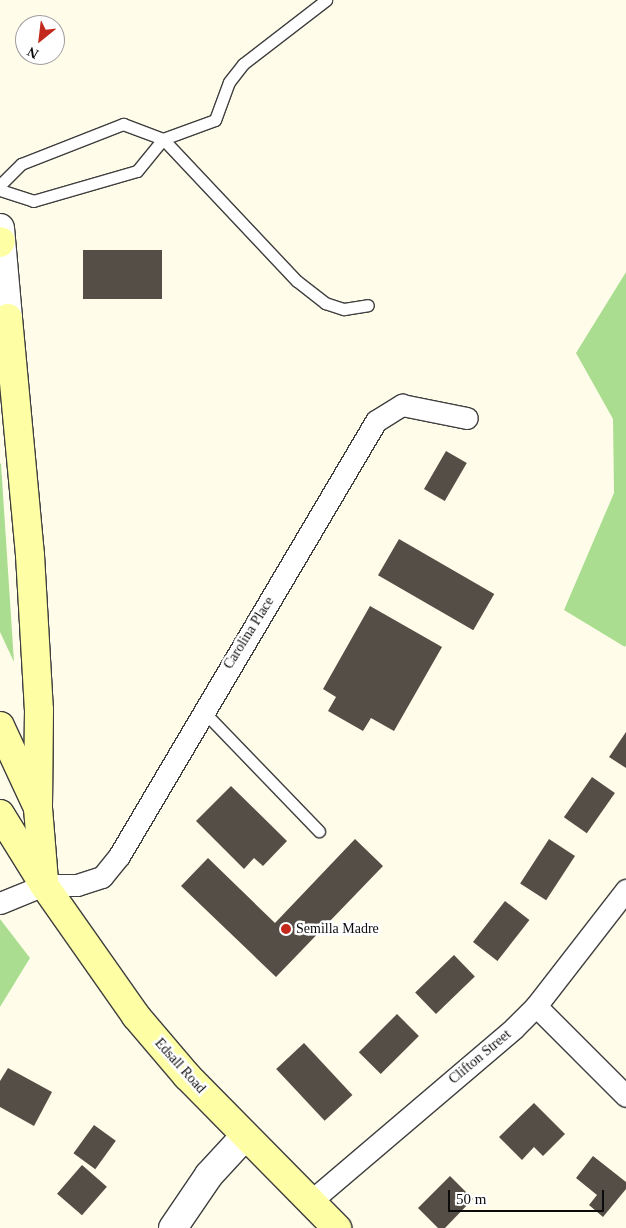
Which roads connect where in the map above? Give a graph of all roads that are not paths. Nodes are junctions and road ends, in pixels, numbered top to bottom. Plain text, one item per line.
1 (326, 0) edge
2 (163, 139) junction
3 (0, 185) edge
4 (0, 190) edge
5 (0, 239) edge
6 (368, 305) dead end
7 (4, 328) edge
8 (467, 418) dead end
9 (203, 711) junction
10 (0, 726) edge
11 (38, 808) junction
12 (0, 814) edge
13 (319, 831) dead end
14 (44, 885) junction
15 (626, 890) edge
16 (0, 903) edge
17 (536, 1006) junction
18 (626, 1096) edge
19 (245, 1136) junction
20 (311, 1201) junction
21 (173, 1228) edge
22 (337, 1228) edge

1 - 2 lane
2 - 3 lane
2 - 4 lane
2 - 6 lane
5 - 7 street
7 - 11 main road
8 - 9 street, Carolina Place
9 - 13 lane
9 - 14 street, Carolina Place
10 - 11 main road
11 - 14 main road
12 - 14 main road, Edsall Road
14 - 16 street
14 - 19 main road, Edsall Road
15 - 17 street, Clifton Street
17 - 18 street
17 - 20 street, Clifton Street
19 - 20 main road, Edsall Road
19 - 21 street
20 - 22 main road, Edsall Road

